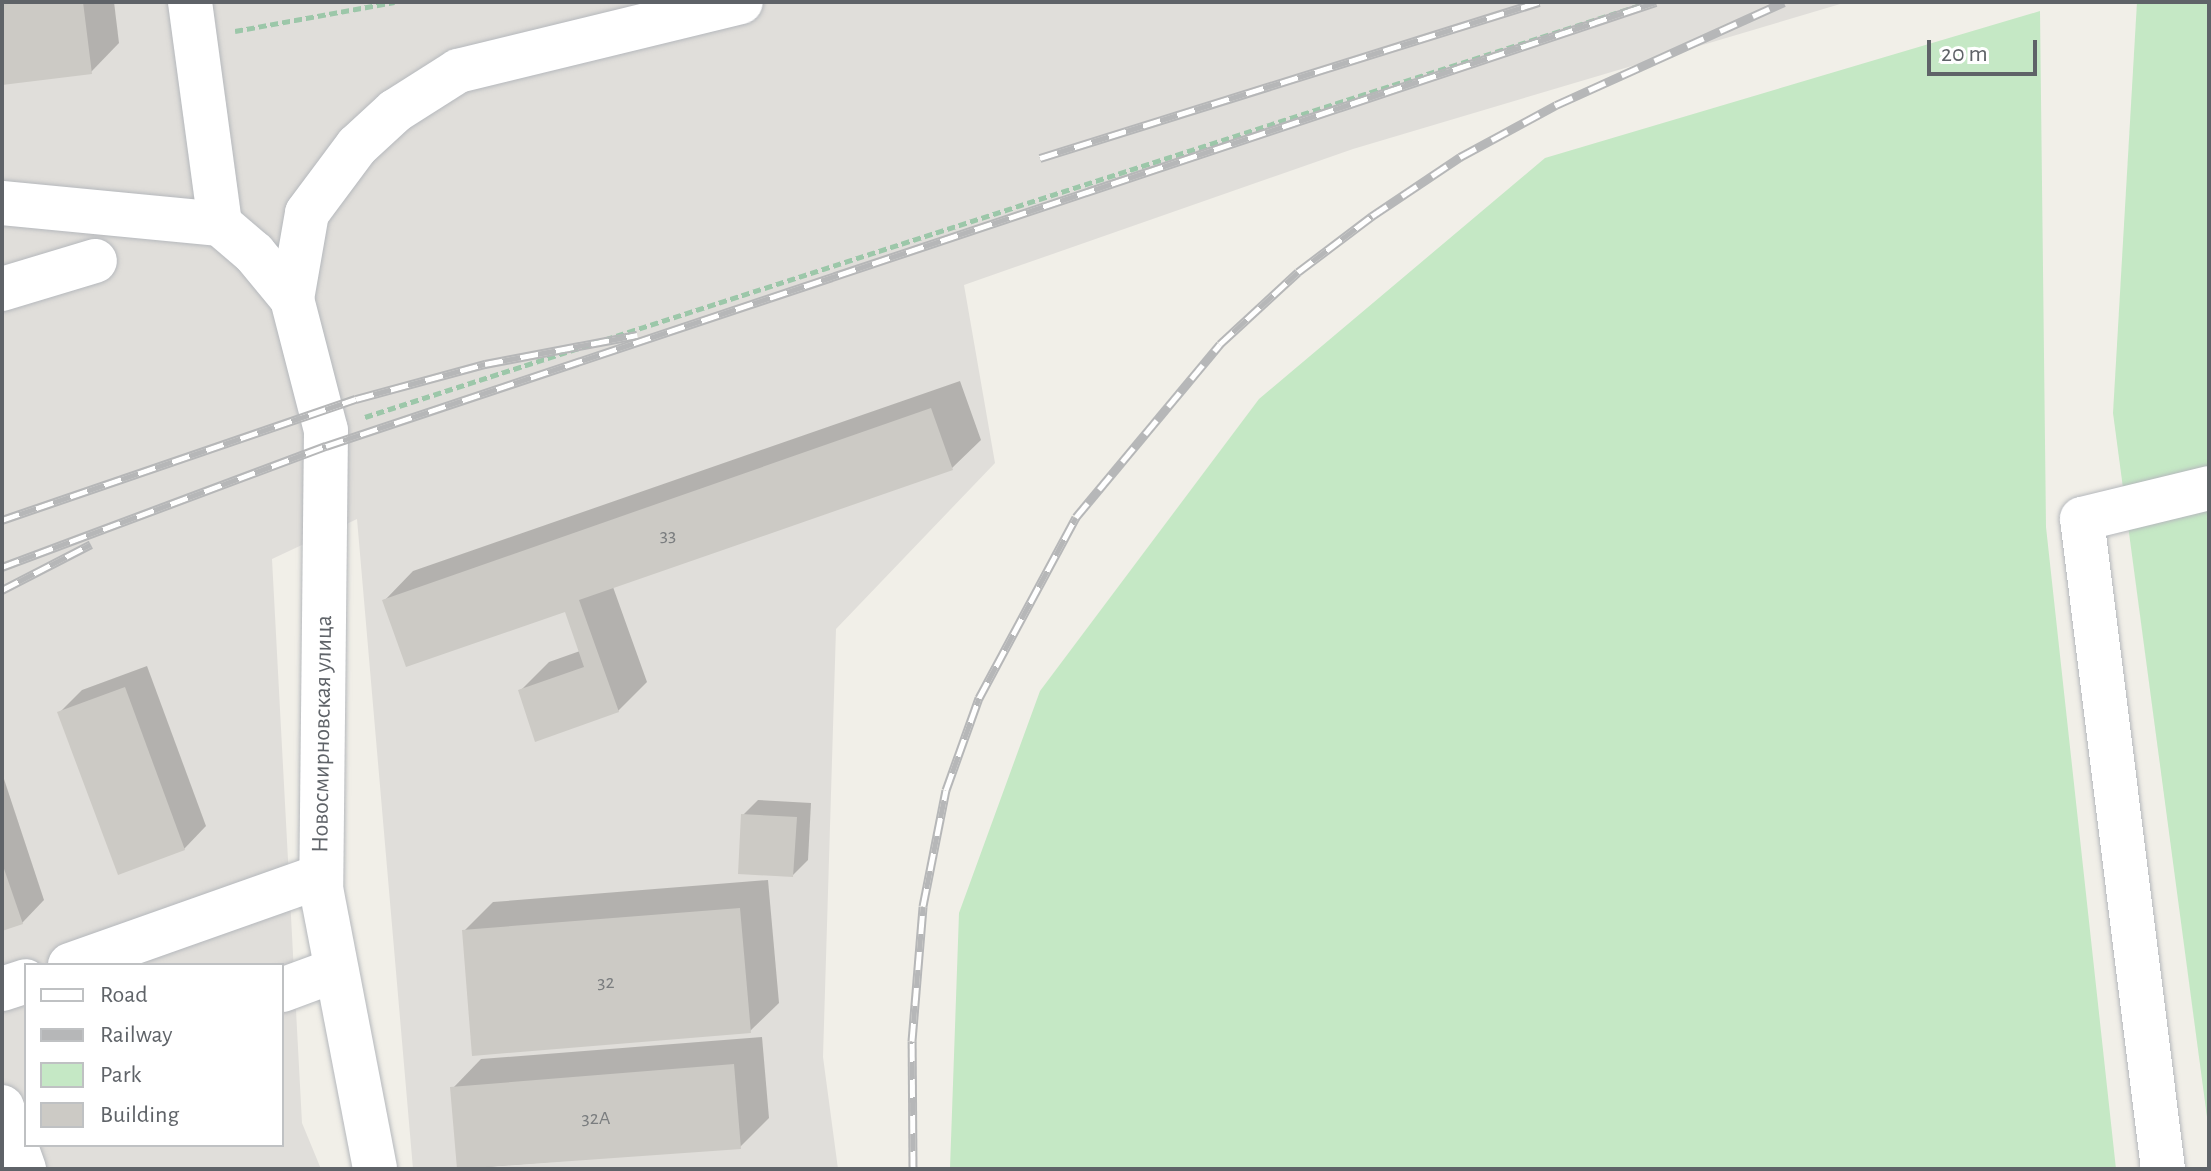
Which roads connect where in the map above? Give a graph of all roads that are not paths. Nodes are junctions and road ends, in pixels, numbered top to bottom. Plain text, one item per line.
1 (741, 2) edge
2 (192, 20) edge
3 (2, 203) edge
4 (220, 224) junction
5 (95, 261) dead end
6 (2, 289) edge
7 (292, 299) junction
8 (2209, 488) edge
9 (321, 876) junction
10 (76, 963) edge
11 (336, 970) junction
12 (24, 982) edge
13 (2, 989) edge
14 (284, 989) edge
15 (24, 1089) edge
16 (2, 1097) edge
17 (2, 1107) edge
18 (24, 1169) edge
19 (375, 1169) edge
20 (2163, 1169) edge

1 - 7 street
2 - 4 street
3 - 4 street
4 - 7 street
5 - 6 street
7 - 9 street, Новосмирновская улица
8 - 20 street
9 - 10 street
9 - 11 street, Новосмирновская улица
11 - 14 street
11 - 19 street, Новосмирновская улица
12 - 13 street
15 - 16 street
17 - 18 street

